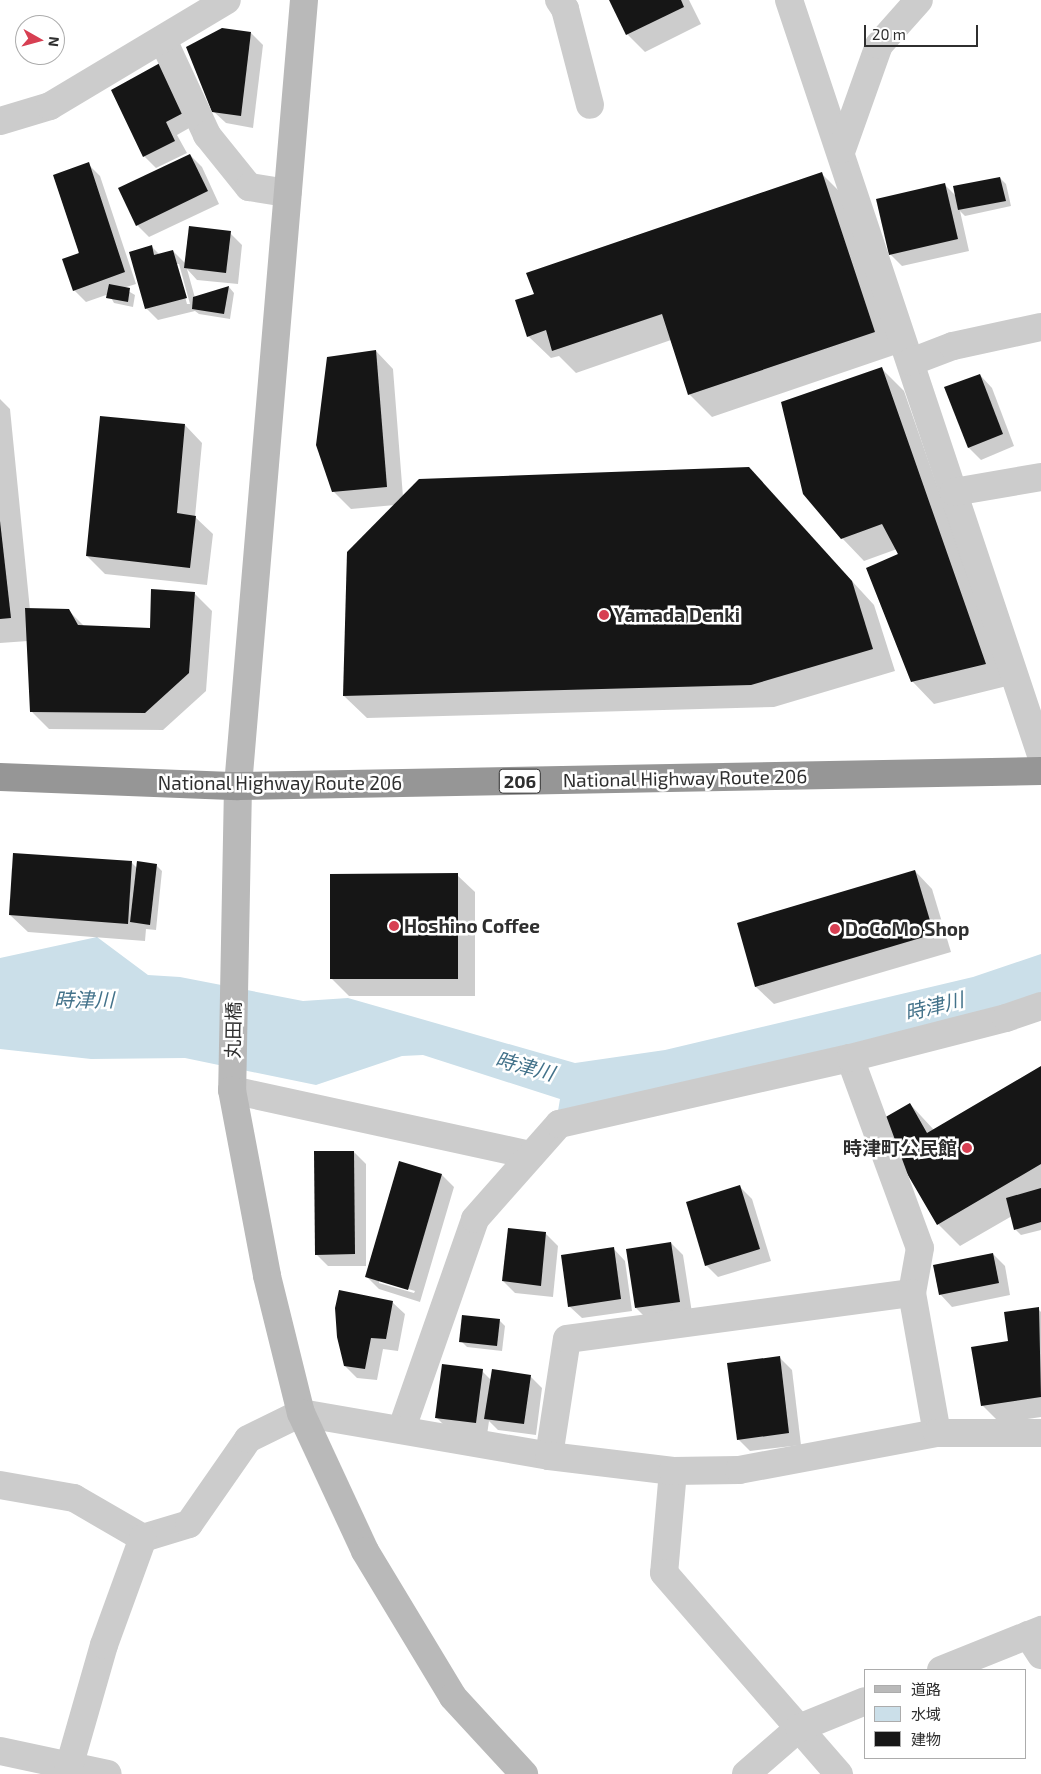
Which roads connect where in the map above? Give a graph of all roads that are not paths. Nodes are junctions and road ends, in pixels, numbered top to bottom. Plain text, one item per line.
1 (228, 0) edge
2 (304, 0) edge
3 (560, 0) edge
4 (789, 0) edge
5 (919, 0) edge
6 (163, 40) junction
7 (590, 105) dead end
8 (0, 121) edge
9 (842, 149) junction
10 (288, 193) junction
11 (1041, 327) edge
12 (911, 362) junction
13 (1041, 477) edge
14 (954, 492) junction
15 (1041, 755) edge
16 (1041, 771) edge
17 (0, 777) edge
18 (238, 786) junction
19 (1041, 1006) edge
20 (850, 1058) junction
21 (232, 1090) junction
22 (531, 1155) junction
23 (912, 1293) junction
24 (301, 1413) junction
25 (402, 1428) junction
26 (1041, 1432) edge
27 (936, 1433) junction
28 (549, 1456) junction
29 (673, 1471) junction
30 (0, 1485) edge
31 (144, 1538) junction
32 (1037, 1640) edge
33 (944, 1669) edge
34 (864, 1701) edge
35 (799, 1728) junction
36 (0, 1750) edge
37 (68, 1770) edge
38 (108, 1774) edge
39 (524, 1774) edge
40 (746, 1774) edge
41 (839, 1774) edge

1 - 6 street
2 - 10 street, 丸田橋
3 - 7 street
4 - 9 street
5 - 9 street
6 - 8 street
6 - 10 street
9 - 12 street
10 - 18 street, 丸田橋
11 - 12 street
12 - 14 street
13 - 14 street
14 - 15 street
16 - 18 highway, National Highway Route 206 / 206
17 - 18 highway, National Highway Route 206 / 206
18 - 21 street, 丸田橋
19 - 20 street
20 - 22 street
20 - 23 street
21 - 22 street
21 - 24 street, 丸田橋
22 - 25 street
23 - 27 street
23 - 28 street
24 - 25 street
24 - 31 street
24 - 39 street, 丸田橋
25 - 28 street
26 - 27 street
27 - 29 street
28 - 29 street
29 - 35 street
30 - 31 street
31 - 37 street
32 - 33 street
34 - 35 street
35 - 40 street
35 - 41 street
36 - 37 street
37 - 38 street

